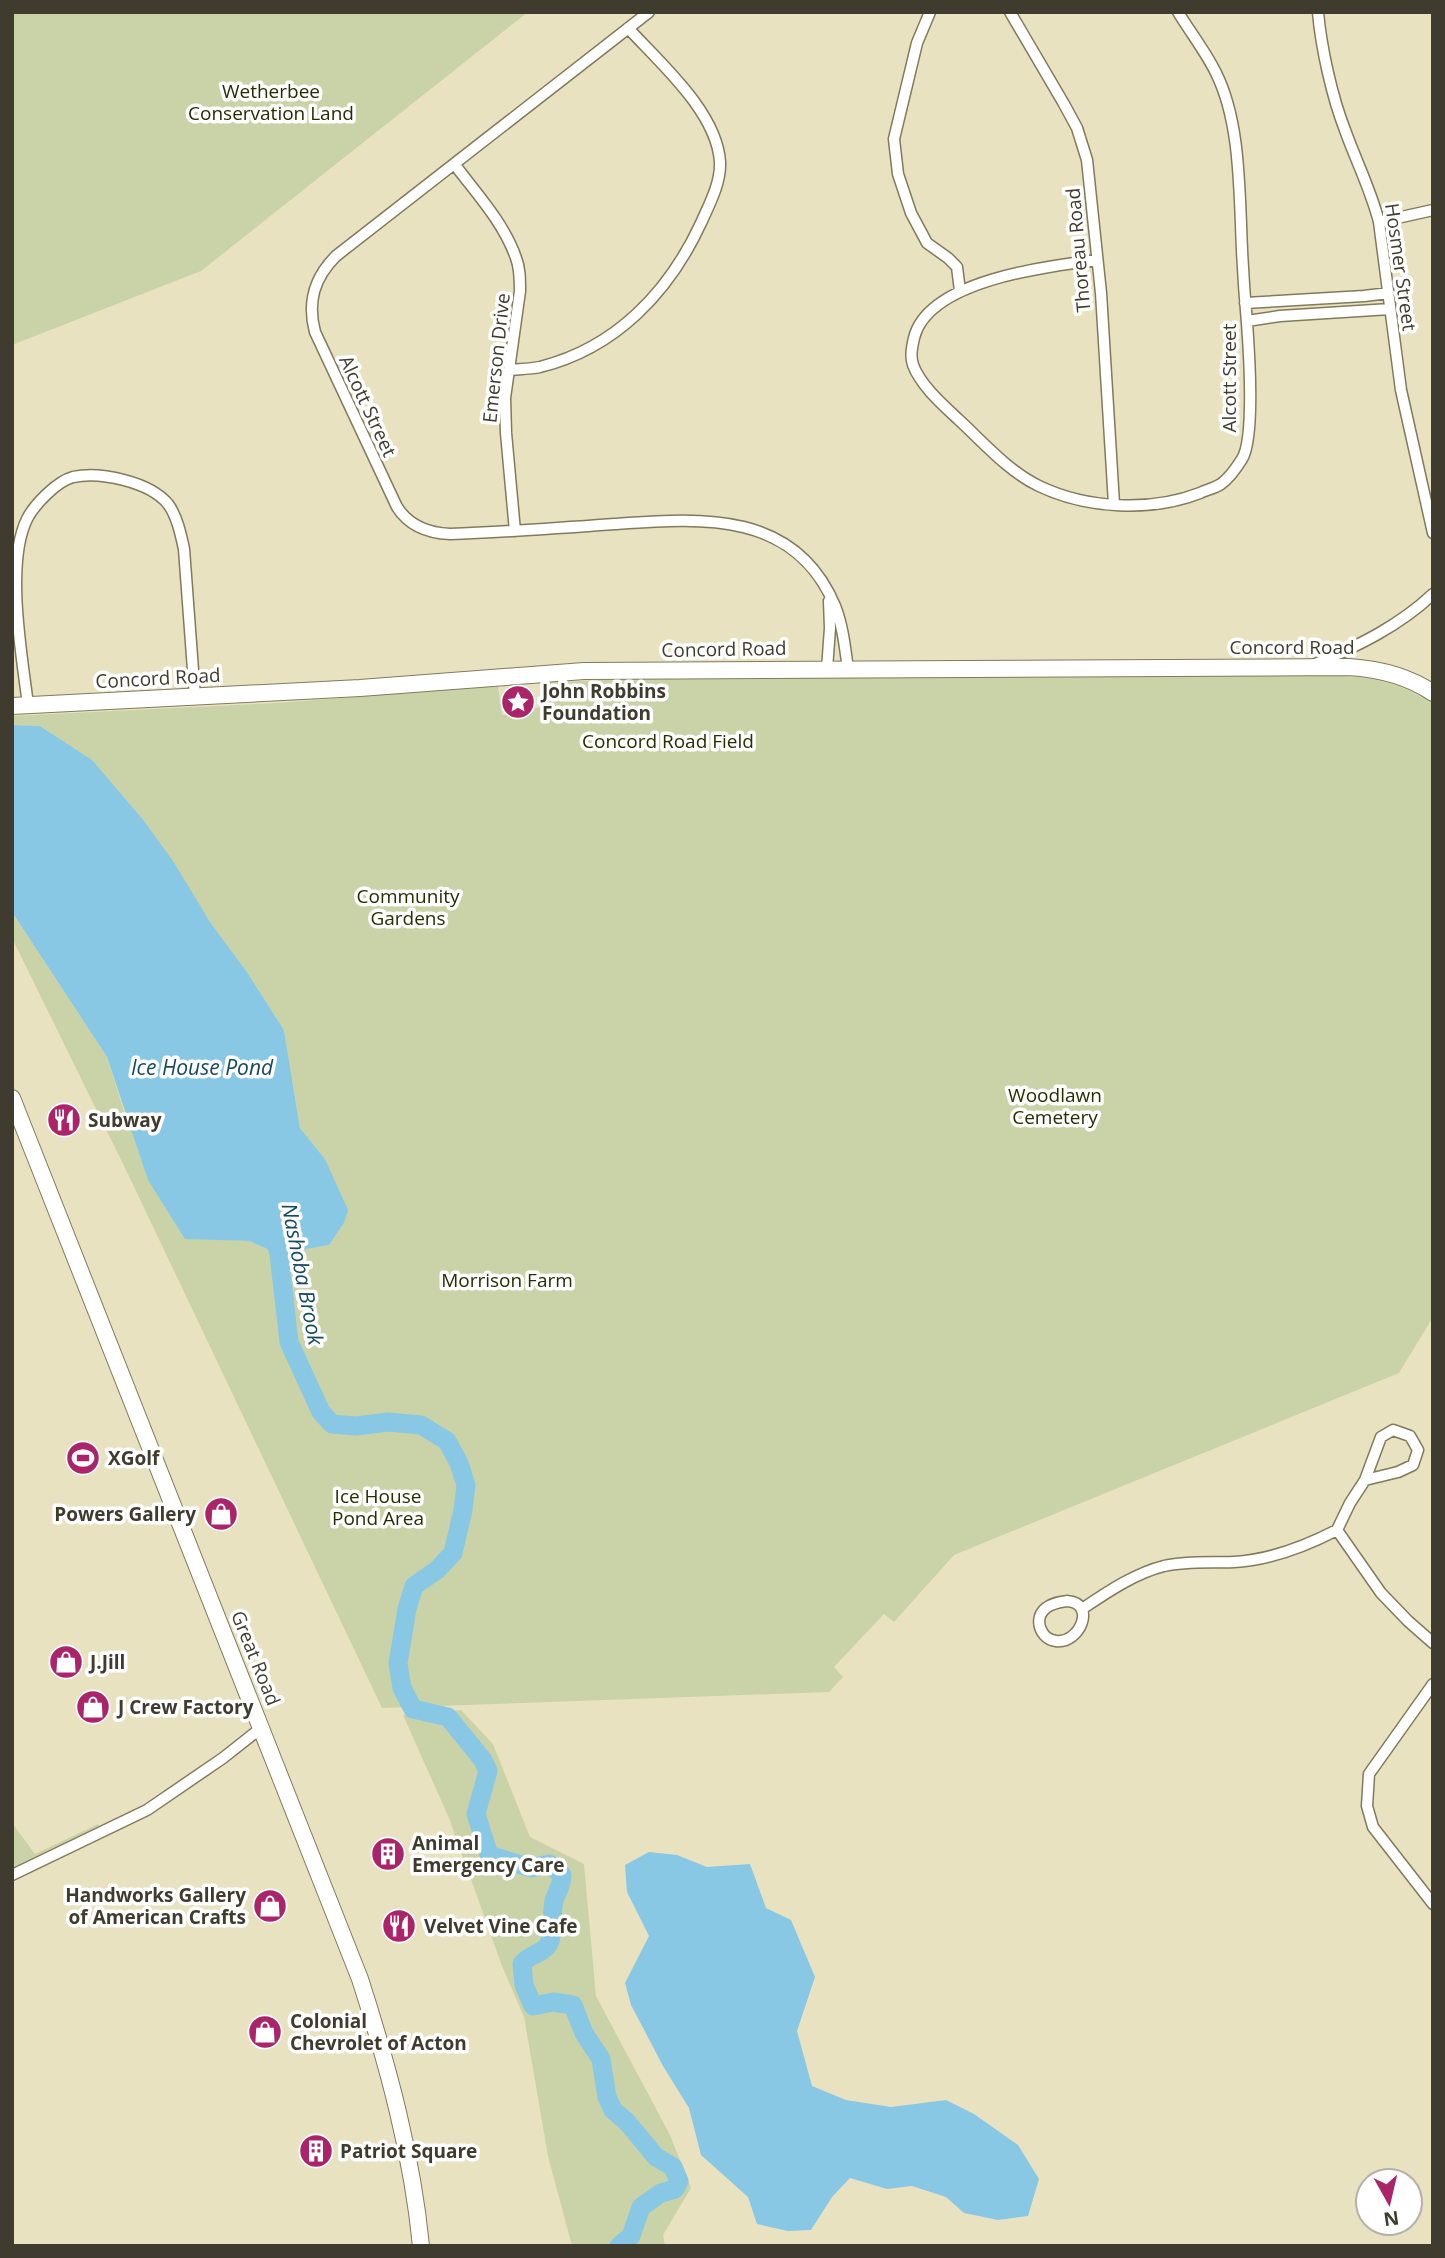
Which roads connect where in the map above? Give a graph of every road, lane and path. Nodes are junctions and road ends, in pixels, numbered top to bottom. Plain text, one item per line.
1 (649, 12) edge
2 (930, 12) edge
3 (1010, 12) edge
4 (1178, 12) edge
5 (1318, 12) edge
6 (628, 28) junction
7 (455, 165) junction
8 (1433, 210) edge
9 (1379, 222) junction
10 (1097, 260) junction
11 (960, 291) junction
12 (1389, 293) junction
13 (1245, 303) junction
14 (1390, 309) junction
15 (1247, 321) junction
16 (509, 370) junction
17 (1114, 504) junction
18 (515, 531) junction
19 (1433, 533) edge
20 (827, 591) junction
21 (1433, 594) edge
22 (1309, 666) junction
23 (827, 668) junction
24 (848, 668) junction
25 (1433, 693) edge
26 (195, 697) junction
27 (20, 705) edge
28 (12, 1098) edge
29 (1365, 1479) junction
30 (1337, 1530) junction
31 (1082, 1609) junction
32 (1433, 1643) edge
33 (1433, 1684) edge
34 (261, 1728) junction
35 (12, 1875) edge
36 (1433, 1904) edge
37 (421, 2246) edge

1 - 6 street, Alcott Street
2 - 11 street
3 - 10 street, Thoreau Road
4 - 13 street, Alcott Street
5 - 9 street, Hosmer Street
6 - 7 street, Alcott Street
6 - 16 street
7 - 16 street, Emerson Drive
7 - 18 street, Alcott Street
8 - 9 street
9 - 12 street, Hosmer Street
10 - 11 street, Alcott Street
10 - 17 street, Thoreau Road
11 - 17 street, Alcott Street
12 - 13 street
12 - 14 street, Hosmer Street
13 - 15 street, Alcott Street
14 - 15 street
14 - 19 street, Hosmer Street
15 - 17 street, Alcott Street
16 - 18 street, Emerson Drive
18 - 20 street, Alcott Street
20 - 23 street
20 - 24 street, Alcott Street
21 - 22 street
22 - 24 street, Concord Road
22 - 25 street, Concord Road
23 - 24 street, Concord Road
23 - 26 street, Concord Road
26 - 27 street, Concord Road
26 - 27 street
28 - 34 street, Great Road
29 - 29 street
29 - 30 street
30 - 31 street
30 - 32 street
31 - 31 street
33 - 36 street
34 - 35 street
34 - 37 street, Great Road

